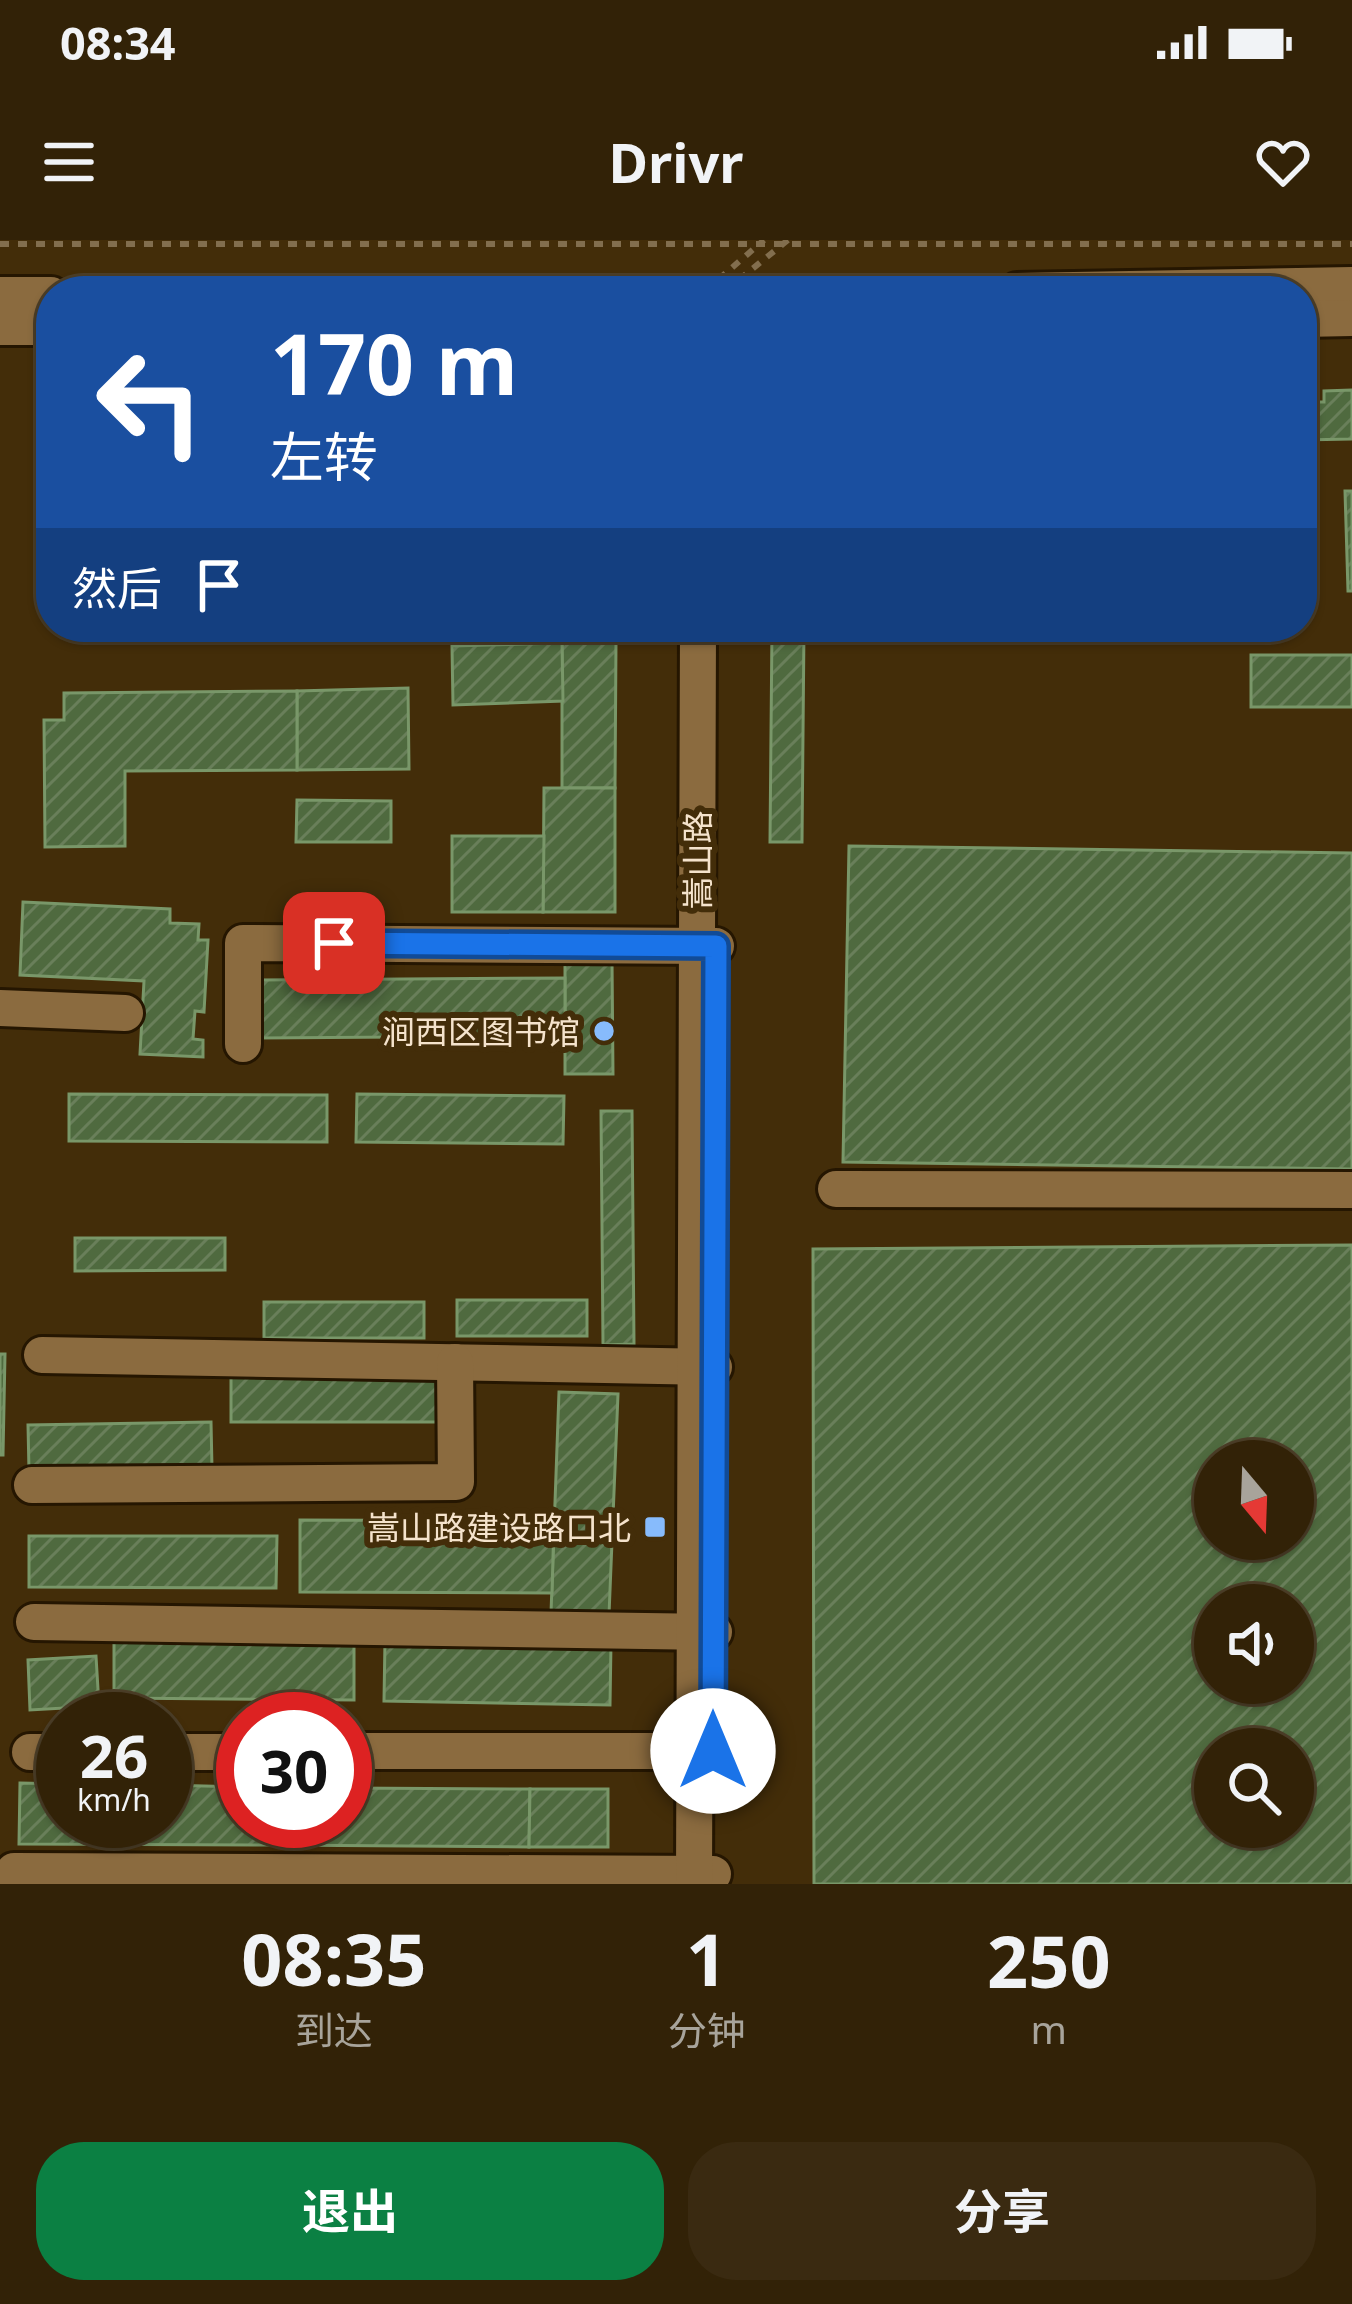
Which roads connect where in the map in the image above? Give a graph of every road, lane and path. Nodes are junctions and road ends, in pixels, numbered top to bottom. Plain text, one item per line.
1 (761, 242) edge
2 (785, 242) edge
3 (0, 244) edge
4 (1352, 244) edge
5 (722, 276) edge
6 (743, 276) edge
7 (1352, 285) edge
8 (1317, 286) edge
9 (0, 295) edge
10 (36, 295) edge
11 (1352, 318) edge
12 (1317, 319) edge
13 (0, 327) edge
14 (36, 327) edge
15 (698, 642) edge
16 (716, 642) edge
17 (706, 946) junction
18 (0, 1008) edge
19 (125, 1012) dead end
20 (243, 1044) dead end
21 (836, 1189) dead end
22 (1352, 1190) edge
23 (42, 1355) dead end
24 (455, 1362) junction
25 (705, 1366) junction
26 (32, 1485) dead end
27 (34, 1622) dead end
28 (704, 1631) junction
29 (372, 1751) edge
30 (704, 1751) junction
31 (540, 1878) edge
32 (703, 1879) edge
33 (14, 1884) edge

1 - 2 path
1 - 3 path
1 - 5 path
2 - 4 path
2 - 6 path
7 - 8 street
9 - 10 street
11 - 12 street
13 - 14 street
15 - 17 street, 嵩山路
16 - 17 street, 嵩山路
17 - 20 street
17 - 25 street, 嵩山路
18 - 19 street
21 - 22 street
23 - 24 street
24 - 25 street
24 - 26 street
25 - 28 street, 嵩山路
27 - 28 street
28 - 30 street, 嵩山路
29 - 30 street
30 - 32 street, 嵩山路
31 - 32 street
31 - 33 street

